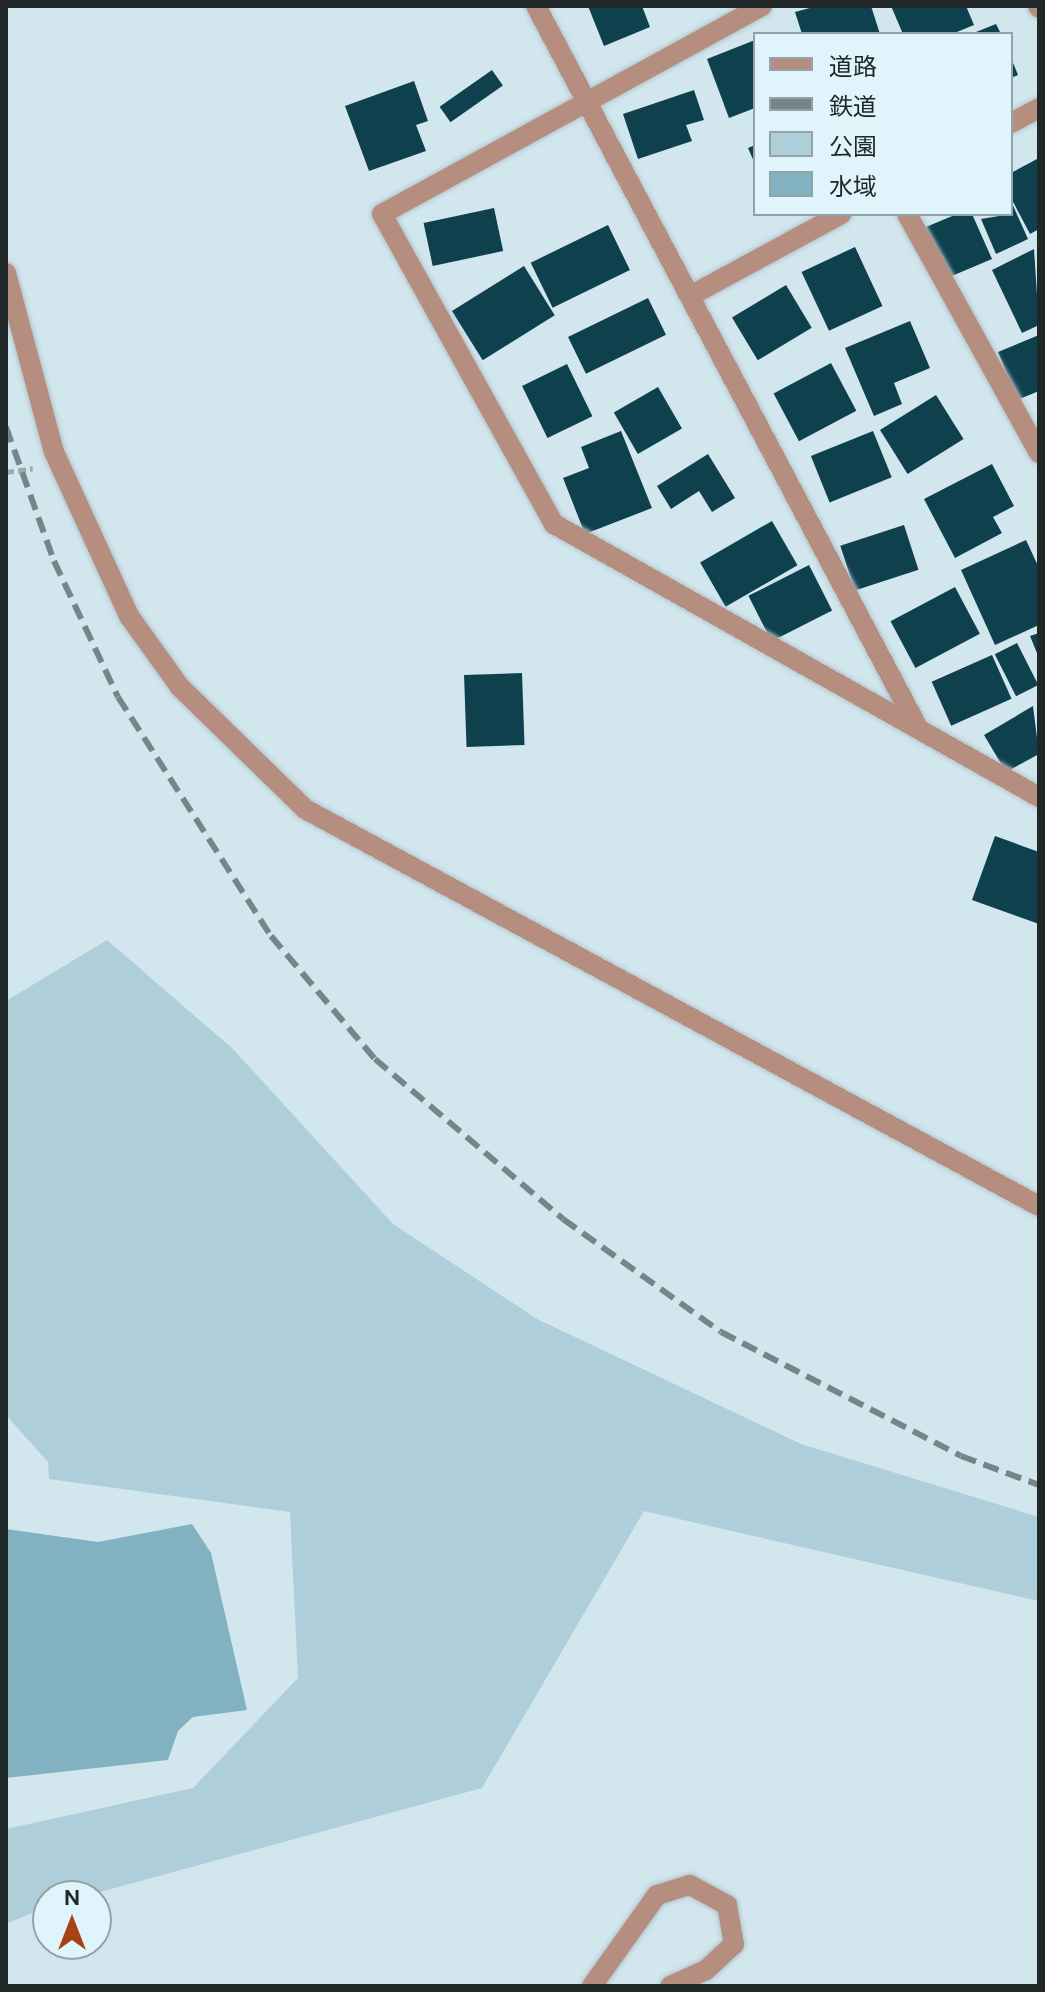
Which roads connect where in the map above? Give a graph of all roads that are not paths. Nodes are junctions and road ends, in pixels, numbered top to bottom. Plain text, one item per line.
1 (536, 6) edge
2 (762, 6) edge
3 (584, 105) junction
4 (1039, 108) edge
5 (1013, 122) edge
6 (837, 216) edge
7 (908, 216) edge
8 (6, 273) edge
9 (692, 295) junction
10 (1039, 453) edge
11 (917, 726) junction
12 (1039, 797) edge
13 (1039, 1206) edge
14 (592, 1986) edge
15 (670, 1986) edge

1 - 3 street
2 - 3 street
3 - 9 street
3 - 11 street
4 - 5 street
6 - 9 street
7 - 10 street
8 - 13 street
9 - 11 street
11 - 12 street
14 - 15 street

